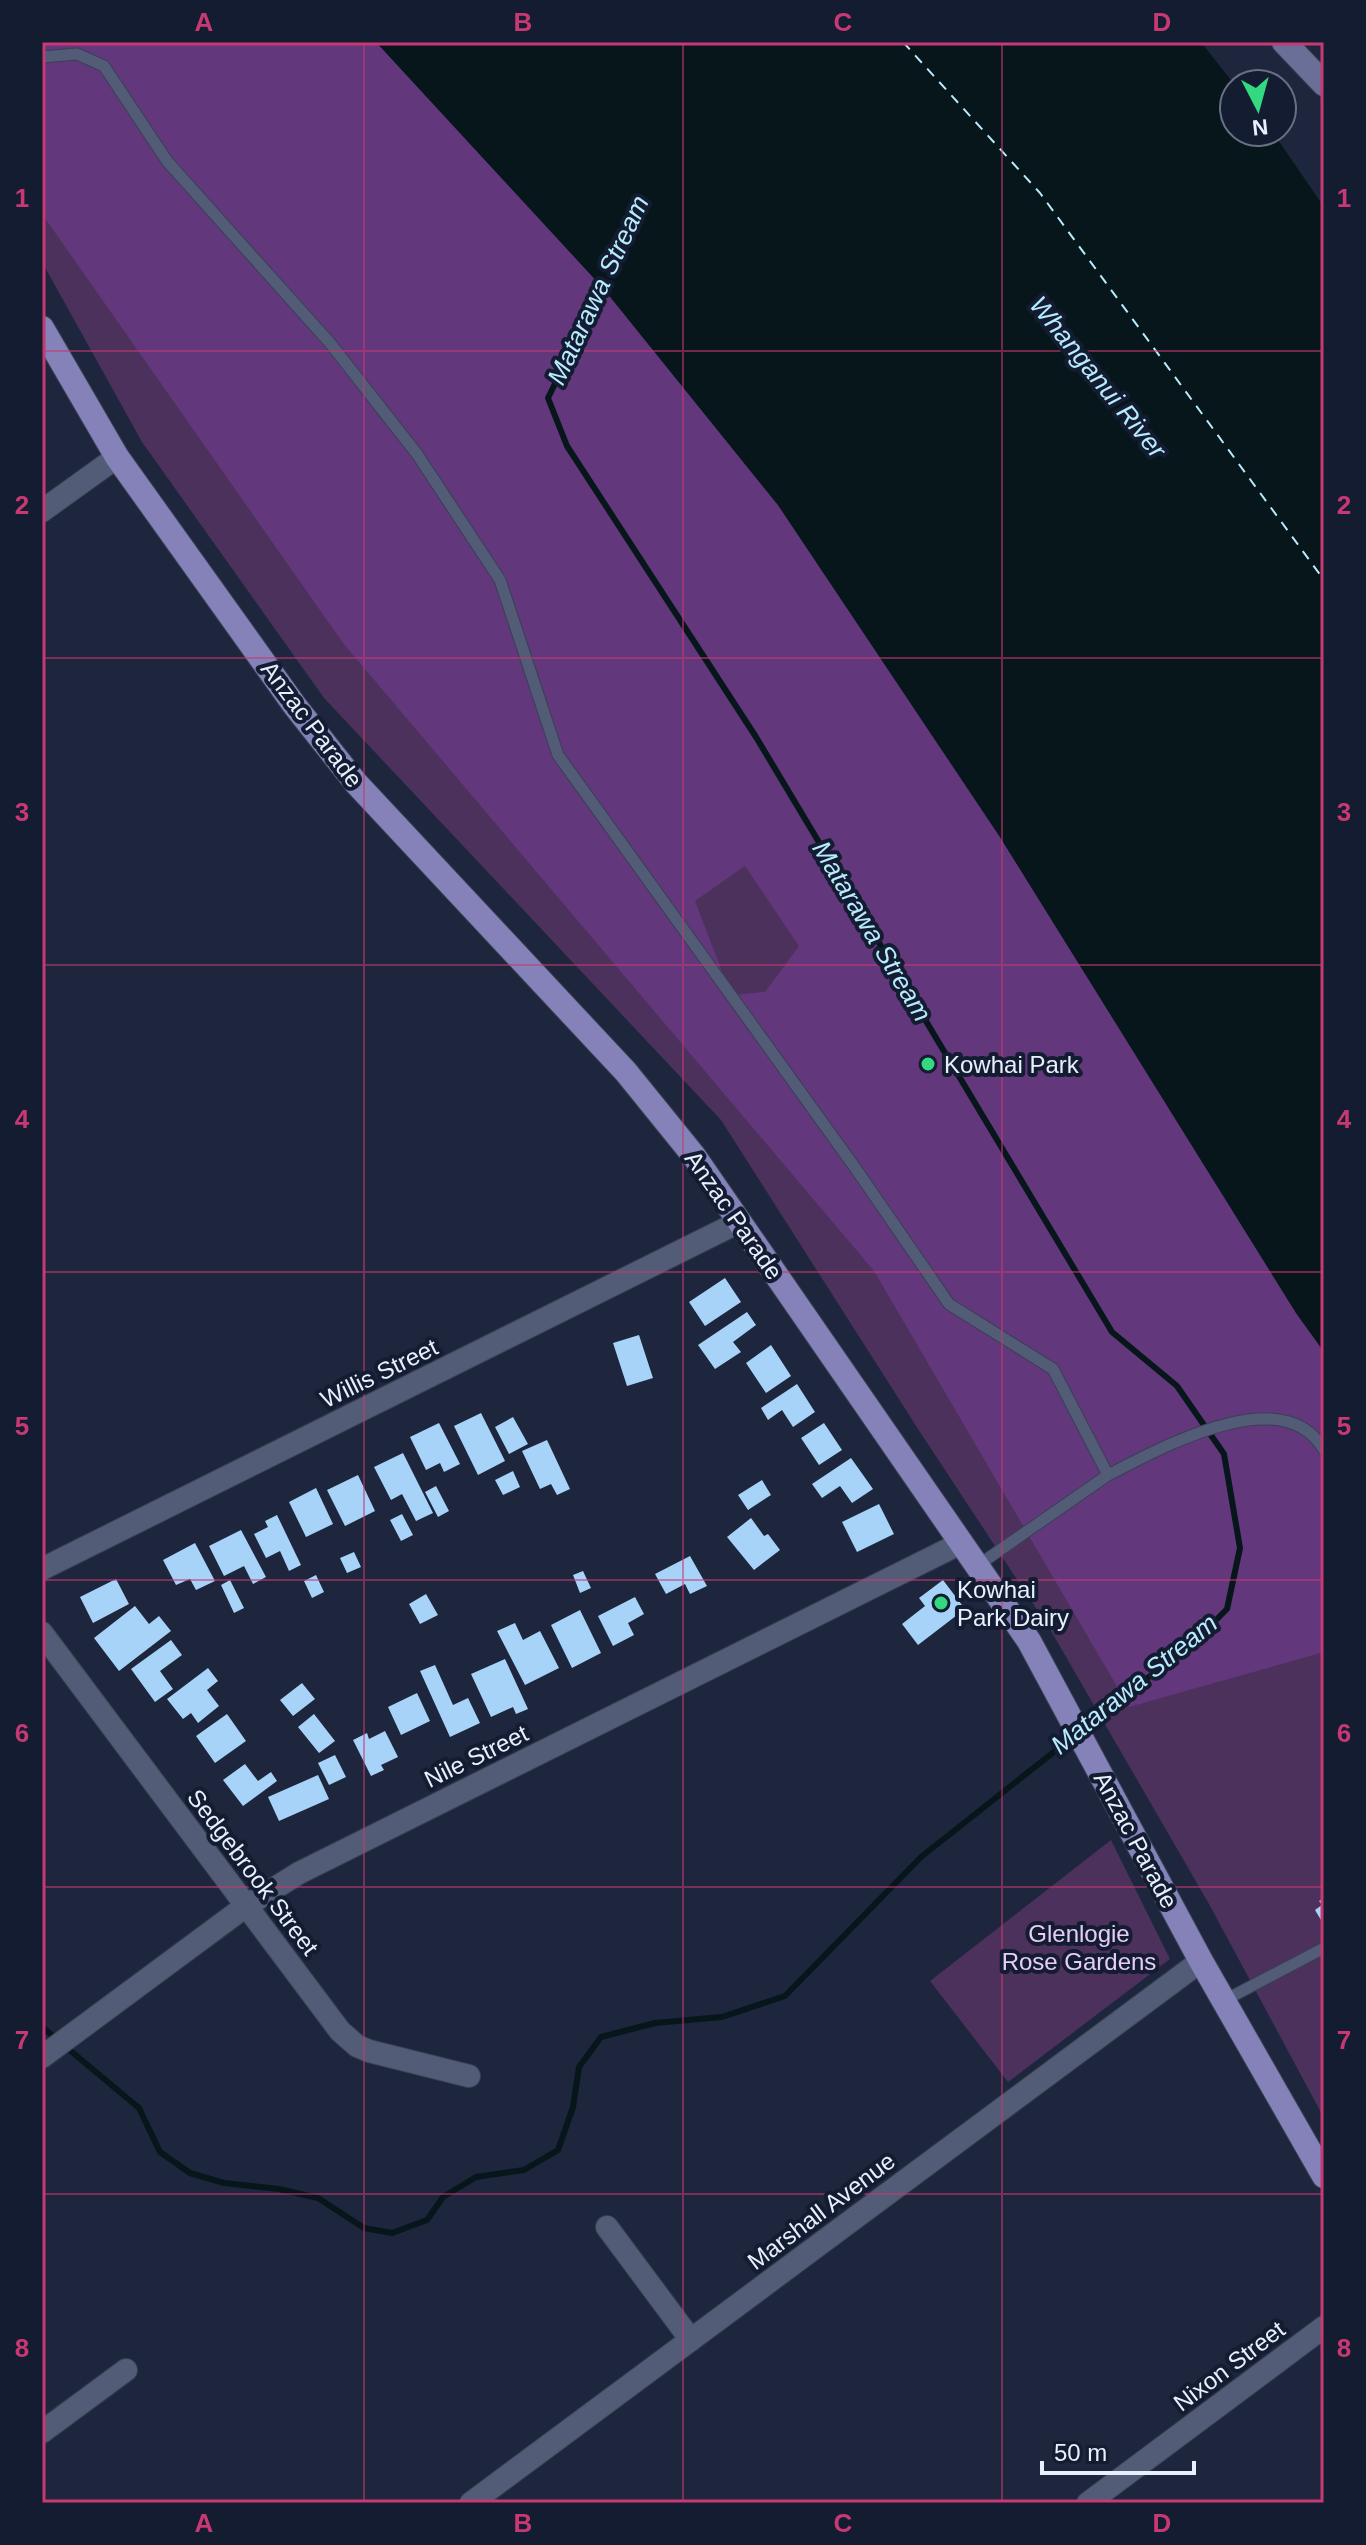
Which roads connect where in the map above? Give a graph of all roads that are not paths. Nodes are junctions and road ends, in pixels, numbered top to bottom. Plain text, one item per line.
1 (1284, 42) edge
2 (42, 57) edge
3 (1324, 84) edge
4 (42, 328) edge
5 (117, 457) junction
6 (42, 511) edge
7 (739, 1222) junction
8 (1324, 1450) edge
9 (1108, 1475) junction
10 (959, 1544) junction
11 (976, 1567) junction
12 (42, 1569) edge
13 (42, 1633) edge
14 (246, 1906) junction
15 (1324, 1948) edge
16 (1201, 1961) junction
17 (1225, 2000) junction
18 (42, 2057) edge
19 (469, 2076) dead end
20 (1324, 2176) edge
21 (607, 2227) dead end
22 (1324, 2327) edge
23 (691, 2340) junction
24 (126, 2370) dead end
25 (42, 2432) edge
26 (471, 2503) edge
27 (1088, 2503) edge

1 - 3 main road
2 - 9 lane
4 - 5 main road, Anzac Parade
5 - 6 street
5 - 7 main road, Anzac Parade
7 - 10 main road, Anzac Parade
7 - 12 street, Willis Street
8 - 9 lane
9 - 11 lane
10 - 11 main road, Anzac Parade
10 - 14 street, Nile Street
11 - 16 main road, Anzac Parade
13 - 14 street, Sedgebrook Street
14 - 18 street, Nile Street
14 - 19 street, Sedgebrook Street
15 - 17 lane
16 - 17 main road, Anzac Parade
16 - 23 street, Marshall Avenue
17 - 20 main road, Anzac Parade
21 - 23 street
22 - 27 street, Nixon Street
23 - 26 street, Marshall Avenue
24 - 25 street

